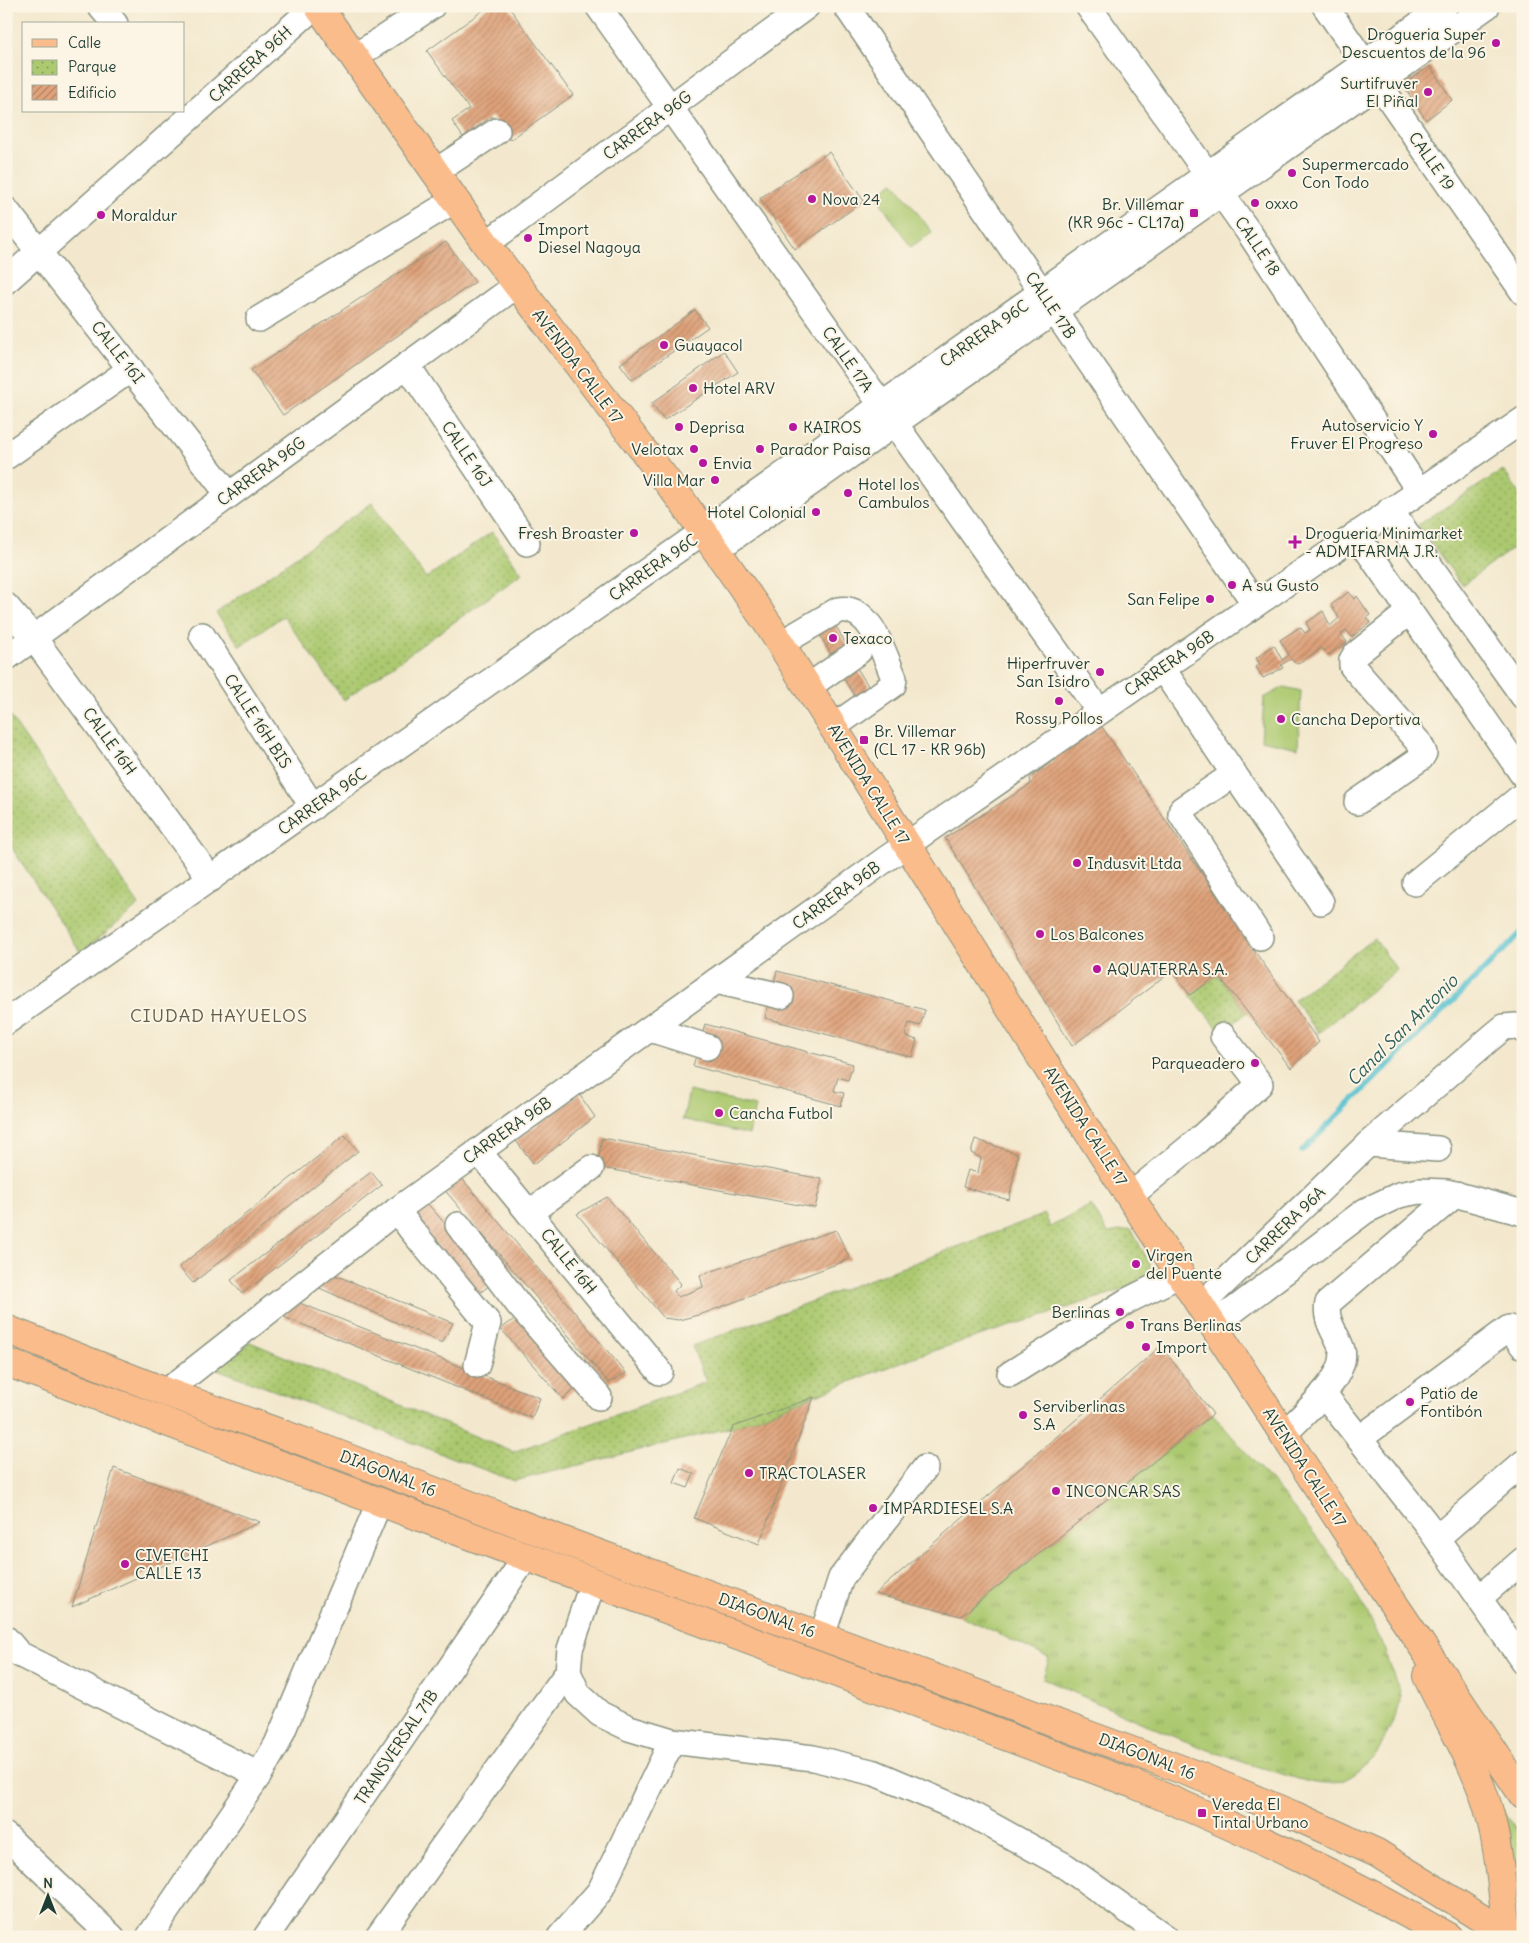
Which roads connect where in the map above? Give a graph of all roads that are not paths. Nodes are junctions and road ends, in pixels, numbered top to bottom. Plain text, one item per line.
1 (100, 6) edge
2 (317, 6) edge
3 (432, 6) edge
4 (598, 6) edge
5 (807, 6) edge
6 (846, 6) edge
7 (1088, 6) edge
8 (1325, 6) edge
9 (1445, 6) edge
10 (1487, 6) edge
11 (113, 22) edge
12 (353, 56) junction
13 (1371, 73) junction
14 (670, 108) junction
15 (187, 113) edge
16 (496, 131) dead end
17 (435, 172) junction
18 (1215, 184) junction
19 (455, 200) junction
20 (6, 210) edge
21 (486, 244) junction
22 (40, 252) junction
23 (6, 281) edge
24 (517, 285) junction
25 (1523, 292) edge
26 (1048, 302) junction
27 (259, 319) dead end
28 (407, 365) junction
29 (131, 369) junction
30 (888, 415) junction
31 (1523, 420) edge
32 (7, 456) edge
33 (1419, 491) junction
34 (229, 494) junction
35 (1390, 510) junction
36 (1356, 534) junction
37 (710, 540) junction
38 (527, 543) dead end
39 (1255, 604) junction
40 (6, 606) edge
41 (1409, 612) junction
42 (202, 635) dead end
43 (33, 637) junction
44 (870, 643) junction
45 (780, 644) junction
46 (6, 658) edge
47 (1162, 668) junction
48 (808, 687) junction
49 (1523, 696) edge
50 (1099, 711) junction
51 (833, 727) junction
52 (1234, 774) junction
53 (1523, 775) edge
54 (1523, 795) edge
55 (1357, 802) dead end
56 (314, 807) junction
57 (906, 844) junction
58 (211, 879) junction
59 (1415, 883) dead end
60 (1320, 902) dead end
61 (1260, 937) dead end
62 (716, 982) junction
63 (781, 996) dead end
64 (6, 1022) edge
65 (650, 1029) junction
66 (1523, 1030) edge
67 (1223, 1036) dead end
68 (707, 1047) dead end
69 (1368, 1144) junction
70 (1438, 1149) dead end
71 (478, 1151) junction
72 (591, 1168) dead end
73 (1456, 1194) junction
74 (1130, 1196) junction
75 (397, 1210) junction
76 (529, 1213) junction
77 (1523, 1213) edge
78 (458, 1225) dead end
79 (1181, 1274) junction
80 (518, 1304) junction
81 (1206, 1313) junction
82 (488, 1322) junction
83 (6, 1329) edge
84 (1523, 1346) edge
85 (6, 1362) edge
86 (477, 1365) dead end
87 (660, 1372) dead end
88 (1010, 1374) dead end
89 (166, 1392) junction
90 (1323, 1393) junction
91 (599, 1397) dead end
92 (1284, 1434) junction
93 (1359, 1439) junction
94 (1523, 1463) edge
95 (925, 1468) dead end
96 (379, 1503) junction
97 (1437, 1538) junction
98 (526, 1557) junction
99 (1523, 1560) edge
100 (593, 1582) junction
101 (1383, 1588) junction
102 (1479, 1598) junction
103 (822, 1636) junction
104 (11, 1651) edge
105 (1523, 1661) edge
106 (568, 1672) junction
107 (672, 1741) junction
108 (259, 1775) junction
109 (1523, 1796) edge
110 (6, 1836) edge
111 (1509, 1936) edge
112 (112, 1937) edge
113 (149, 1937) edge
114 (266, 1937) edge
115 (378, 1937) edge
116 (560, 1937) edge
117 (1165, 1937) edge
118 (1448, 1937) edge

1 - 11 street
2 - 12 main road, AVENIDA CALLE 17
2 - 15 street, CARRERA 96H
3 - 12 street
4 - 14 street, CALLE 17A
5 - 14 street, CARRERA 96G
6 - 26 street, CALLE 17B
7 - 18 street, CALLE 18
8 - 13 street, CALLE 19
9 - 13 street, CARRERA 96C
10 - 13 street, CARRERA 96C
12 - 17 main road, AVENIDA CALLE 17
13 - 18 street, CARRERA 96C
13 - 25 street, CALLE 19
14 - 21 street, CARRERA 96G
14 - 30 street, CALLE 17A
15 - 22 street, CARRERA 96H
16 - 17 street
17 - 19 main road, AVENIDA CALLE 17
18 - 26 street, CARRERA 96C
18 - 33 street, CALLE 18
19 - 21 main road, AVENIDA CALLE 17
19 - 27 street
20 - 22 street, CALLE 16I
21 - 24 main road, AVENIDA CALLE 17
22 - 23 street, CARRERA 96H
22 - 29 street, CALLE 16I
24 - 28 street, CARRERA 96G
24 - 37 main road, AVENIDA CALLE 17
26 - 30 street, CARRERA 96C
26 - 39 street, CALLE 17B
28 - 34 street, CARRERA 96G
28 - 38 street, CALLE 16J
29 - 32 street
29 - 34 street, CALLE 16I
30 - 37 street, CARRERA 96C
30 - 50 street, CALLE 17A
31 - 33 street, CARRERA 96B
33 - 35 street, CARRERA 96B
34 - 43 street, CARRERA 96G
35 - 36 street, CARRERA 96B
35 - 49 street
36 - 39 street, CARRERA 96B
36 - 41 street
37 - 45 main road, AVENIDA CALLE 17
37 - 56 street, CARRERA 96C
39 - 47 street, CARRERA 96B
40 - 43 street, CALLE 16H
41 - 53 street
41 - 55 street
42 - 56 street, CALLE 16H BIS
43 - 46 street, CARRERA 96G
43 - 58 street, CALLE 16H
44 - 45 street
44 - 48 street
44 - 51 street
45 - 48 main road, AVENIDA CALLE 17
47 - 50 street, CARRERA 96B
47 - 52 street
48 - 51 main road, AVENIDA CALLE 17
50 - 57 street, CARRERA 96B
51 - 57 main road, AVENIDA CALLE 17
52 - 60 street
52 - 61 street
54 - 59 street
56 - 58 street, CARRERA 96C
57 - 62 street, CARRERA 96B
57 - 74 main road, AVENIDA CALLE 17
58 - 64 street, CARRERA 96C
62 - 63 street
62 - 65 street, CARRERA 96B
65 - 68 street
65 - 71 street, CARRERA 96B
66 - 69 street, CARRERA 96A
67 - 74 street
69 - 70 street
69 - 81 street, CARRERA 96A
71 - 75 street, CARRERA 96B
71 - 76 street, CALLE 16H
72 - 76 street
73 - 77 street
73 - 81 street
73 - 90 street
74 - 79 main road, AVENIDA CALLE 17
75 - 82 street
75 - 89 street, CARRERA 96B
76 - 87 street, CALLE 16H
78 - 80 street
79 - 81 main road, AVENIDA CALLE 17
79 - 88 street
80 - 82 street
80 - 91 street
81 - 92 main road, AVENIDA CALLE 17
82 - 86 street
83 - 89 main road, DIAGONAL 16
84 - 93 street
85 - 96 main road, DIAGONAL 16
89 - 103 main road, DIAGONAL 16
90 - 92 street
90 - 93 street
92 - 101 main road, AVENIDA CALLE 17
93 - 97 street
94 - 97 street
95 - 103 street
96 - 98 main road, DIAGONAL 16
96 - 108 street
97 - 102 street
98 - 100 main road, DIAGONAL 16
98 - 114 street, TRANSVERSAL 71B
99 - 102 street
100 - 106 street
100 - 118 main road, DIAGONAL 16
101 - 109 main road, AVENIDA CALLE 17
101 - 111 main road, AVENIDA CALLE 17
102 - 105 street
103 - 111 main road, DIAGONAL 16
104 - 108 street
106 - 107 street
106 - 115 street
107 - 116 street
107 - 117 street
108 - 113 street
110 - 112 street

